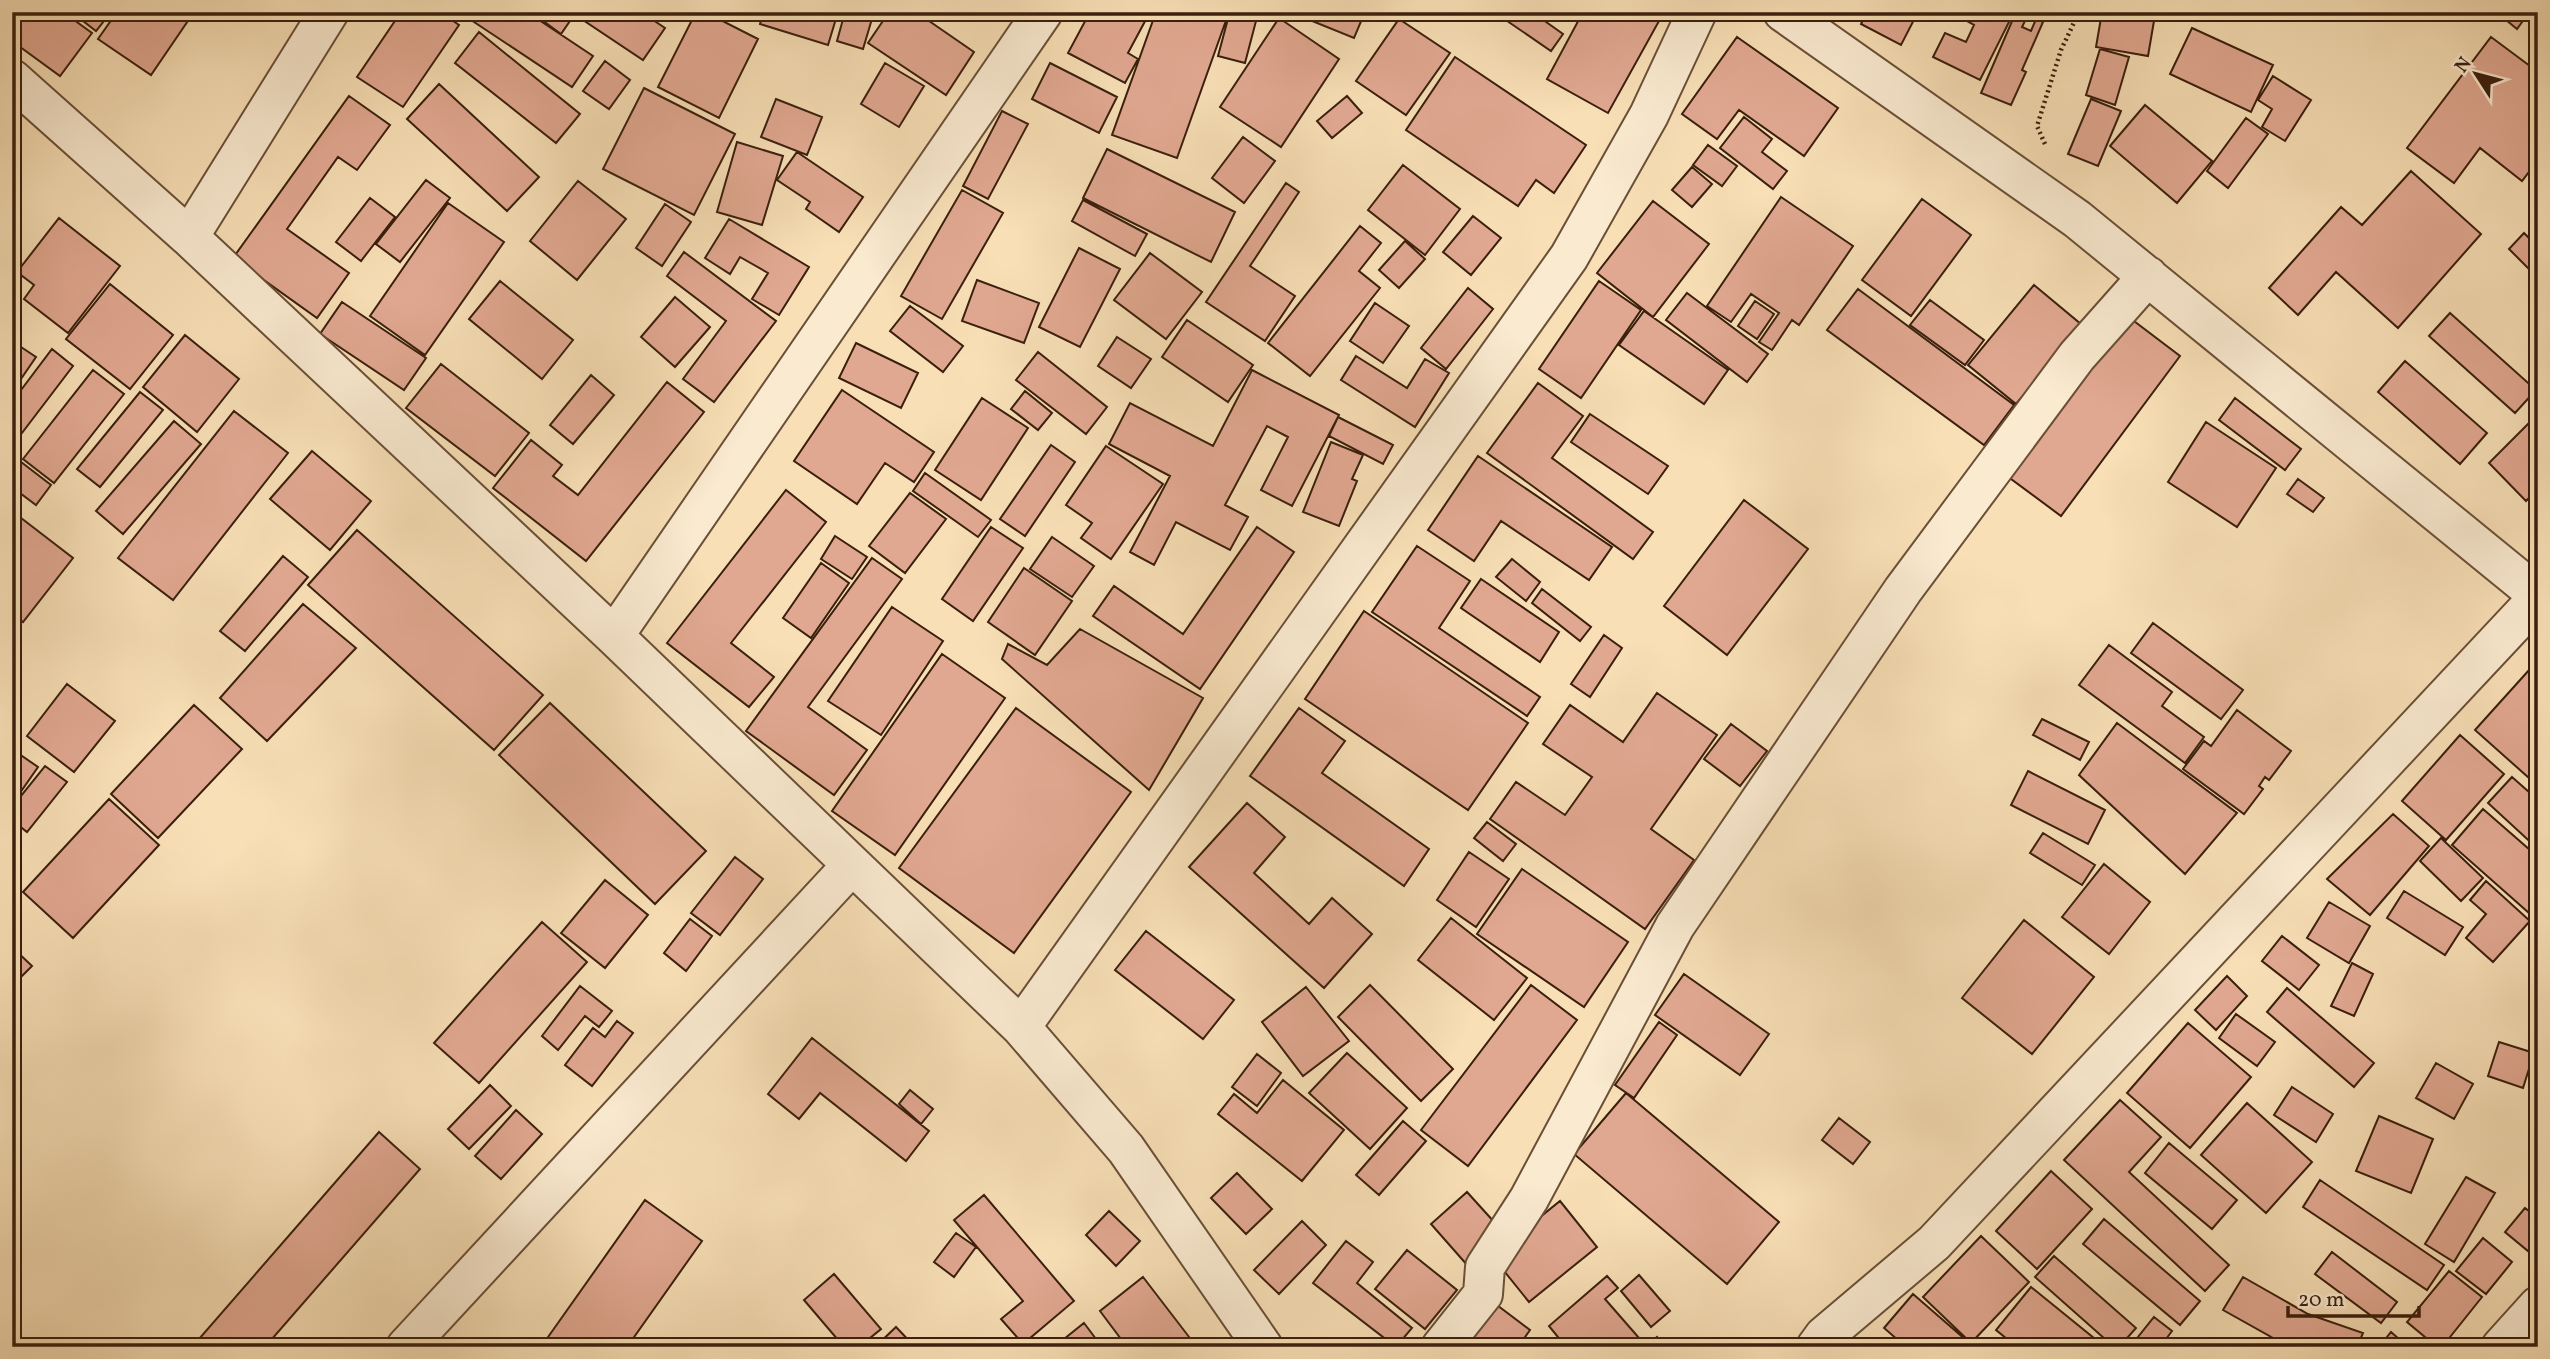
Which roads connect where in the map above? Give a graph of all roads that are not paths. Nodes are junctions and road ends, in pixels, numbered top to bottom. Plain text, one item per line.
1 (329, 12) edge
2 (1043, 12) edge
3 (1697, 12) edge
4 (1783, 12) edge
5 (12, 79) edge
6 (189, 237) junction
7 (2148, 276) junction
8 (2538, 596) edge
9 (614, 636) junction
10 (852, 864) junction
11 (1021, 1027) junction
12 (2538, 1306) edge
13 (406, 1347) edge
14 (1263, 1347) edge
15 (1441, 1347) edge
16 (1816, 1347) edge
17 (2501, 1347) edge

1 - 6 street
2 - 9 street
3 - 11 street
4 - 7 street
5 - 6 street
6 - 9 street
7 - 8 street
7 - 15 street
8 - 16 street
9 - 10 street
10 - 11 street
10 - 13 street
11 - 14 street
12 - 17 street

